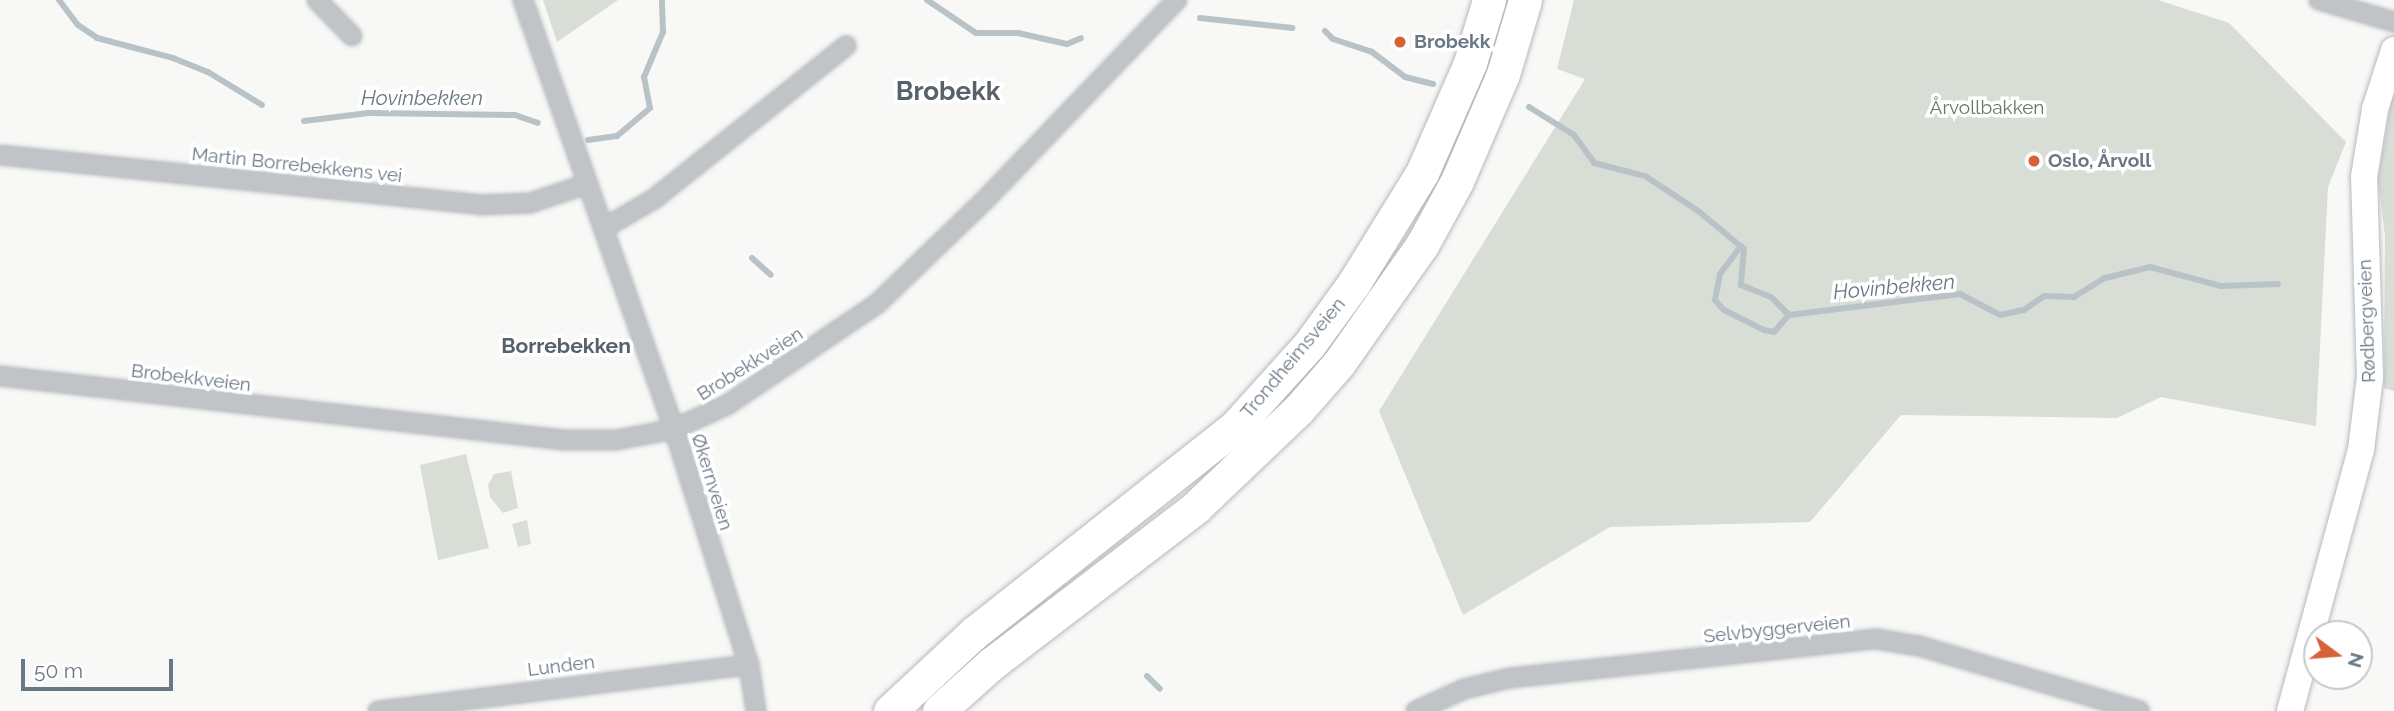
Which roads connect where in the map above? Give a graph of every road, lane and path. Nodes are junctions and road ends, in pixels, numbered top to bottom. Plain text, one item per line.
1 (317, 0) edge
2 (523, 0) edge
3 (1177, 0) edge
4 (1489, 0) edge
5 (1525, 0) edge
6 (2319, 0) edge
7 (2394, 22) edge
8 (352, 36) dead end
9 (846, 46) dead end
10 (2394, 51) edge
11 (0, 155) edge
12 (587, 184) junction
13 (606, 227) junction
14 (0, 376) edge
15 (674, 429) junction
16 (749, 665) junction
17 (378, 711) edge
18 (756, 711) edge
19 (890, 711) edge
20 (939, 711) edge
21 (1416, 711) edge
22 (2140, 711) edge
23 (2290, 711) edge

1 - 8 street
2 - 12 street, Økernveien
3 - 15 street, Brobekkveien
4 - 19 highway, Trondheimsveien
5 - 20 highway, Trondheimsveien
6 - 7 street
9 - 13 street
10 - 23 street, Rødbergveien
11 - 12 street, Martin Borrebekkens vei
12 - 13 street, Økernveien
13 - 15 street, Økernveien
14 - 15 street, Brobekkveien
15 - 16 street, Økernveien
16 - 17 street, Lunden
16 - 18 street, Økernveien
21 - 22 street, Selvbyggerveien

